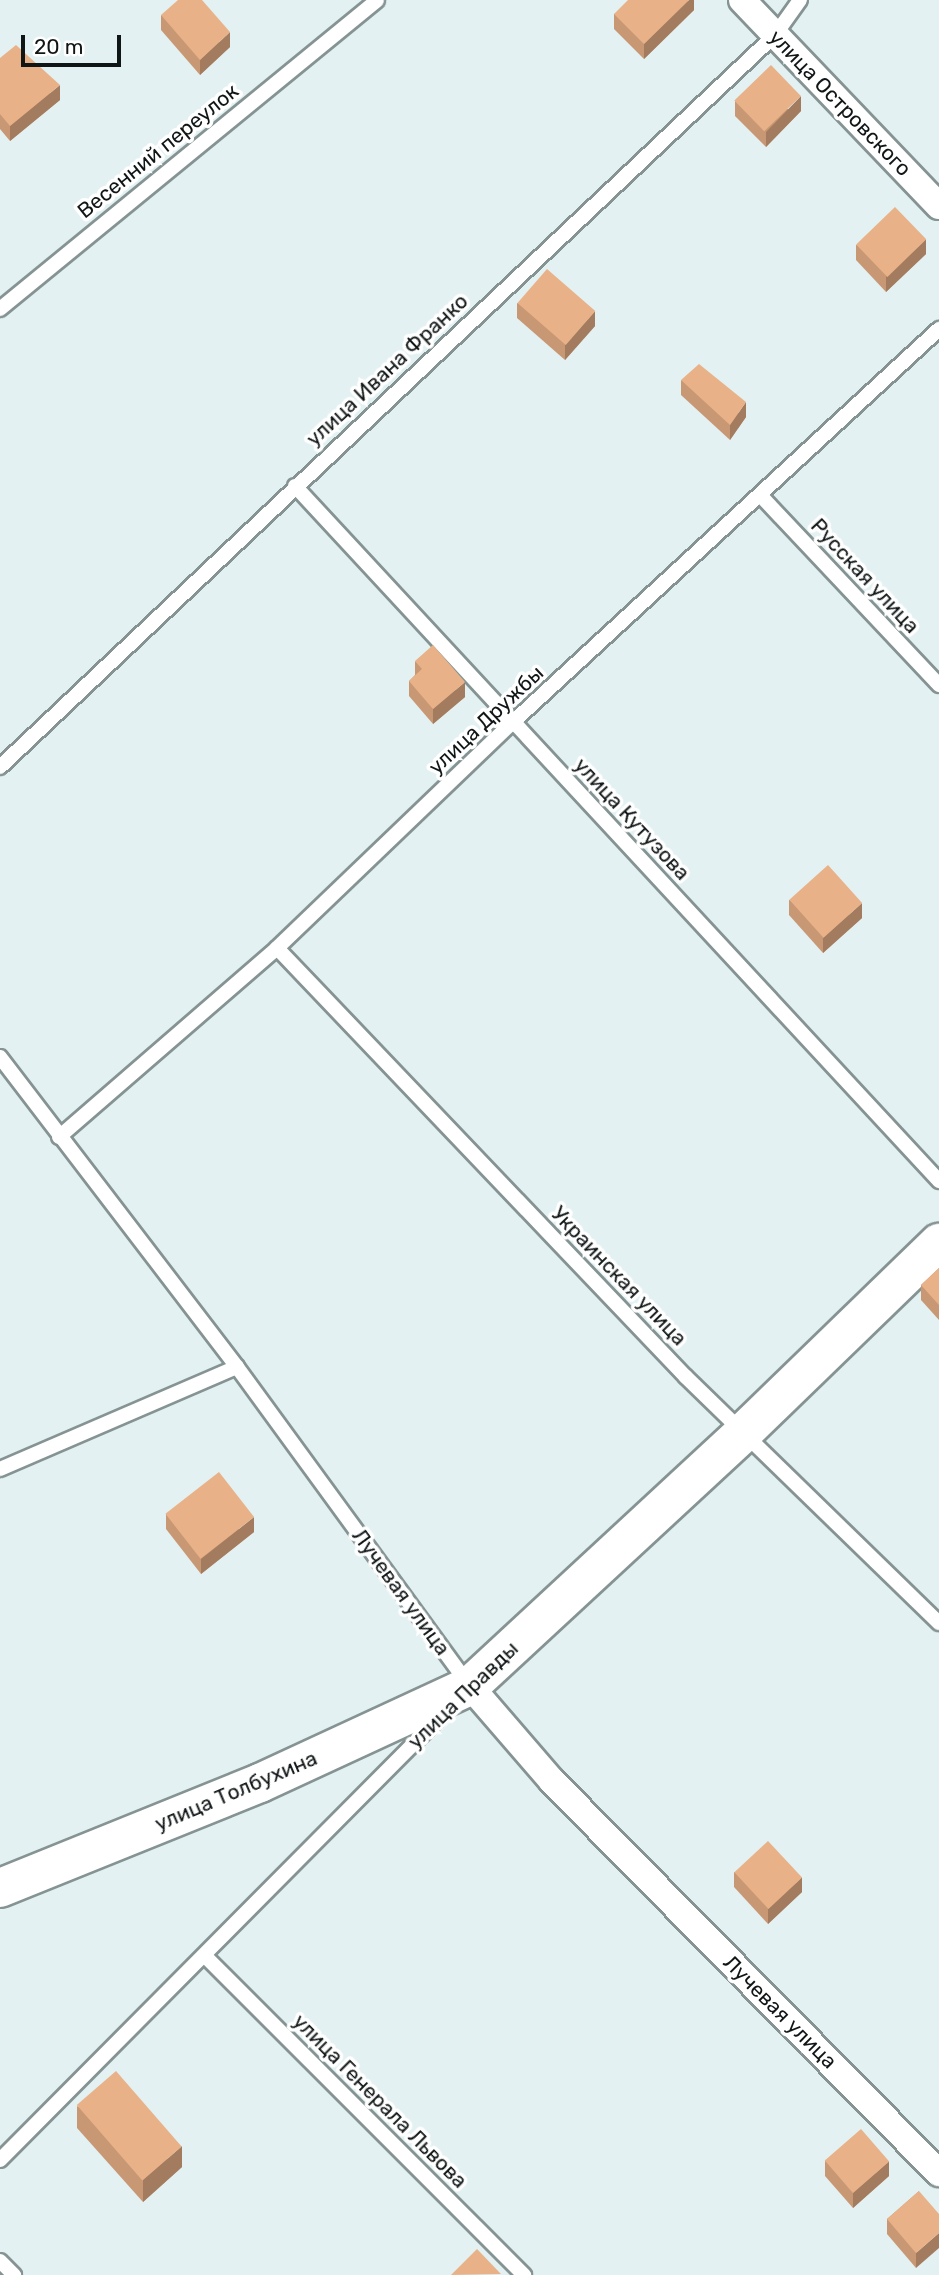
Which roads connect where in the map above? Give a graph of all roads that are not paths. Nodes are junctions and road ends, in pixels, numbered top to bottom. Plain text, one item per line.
1 (377, 0) edge
2 (742, 0) edge
3 (800, 0) edge
4 (775, 35) junction
5 (939, 206) edge
6 (0, 309) edge
7 (939, 329) edge
8 (295, 486) junction
9 (761, 496) junction
10 (939, 685) edge
11 (513, 722) junction
12 (0, 767) edge
13 (277, 948) junction
14 (0, 1057) edge
15 (59, 1138) junction
16 (939, 1181) edge
17 (939, 1243) edge
18 (237, 1367) junction
19 (744, 1433) junction
20 (0, 1469) edge
21 (939, 1623) edge
22 (470, 1686) junction
23 (0, 1888) edge
24 (206, 1957) junction
25 (0, 2160) edge
26 (939, 2173) edge
27 (0, 2261) edge
28 (14, 2275) edge
29 (524, 2275) edge

1 - 6 lane, Весенний переулок
2 - 4 street, улица Островского
3 - 4 lane, улица Ивана Франко
4 - 5 street, улица Островского
4 - 8 lane, улица Ивана Франко
7 - 9 lane, улица Дружбы
8 - 11 lane, улица Кутузова
8 - 12 lane, улица Ивана Франко
9 - 10 lane, Русская улица
9 - 11 lane, улица Дружбы
11 - 13 lane, улица Дружбы
11 - 16 lane, улица Кутузова
13 - 15 lane, улица Дружбы
13 - 19 lane, Украинская улица
14 - 15 lane, Лучевая улица
15 - 18 lane, Лучевая улица
17 - 19 main road, улица Правды
18 - 20 lane
18 - 22 lane, Лучевая улица
19 - 21 lane, Украинская улица
19 - 22 main road, улица Правды
22 - 23 main road, улица Толбухина
22 - 24 lane, улица Правды
22 - 26 street, Лучевая улица
24 - 25 lane, улица Правды
24 - 29 lane, улица Генерала Львова
27 - 28 lane

